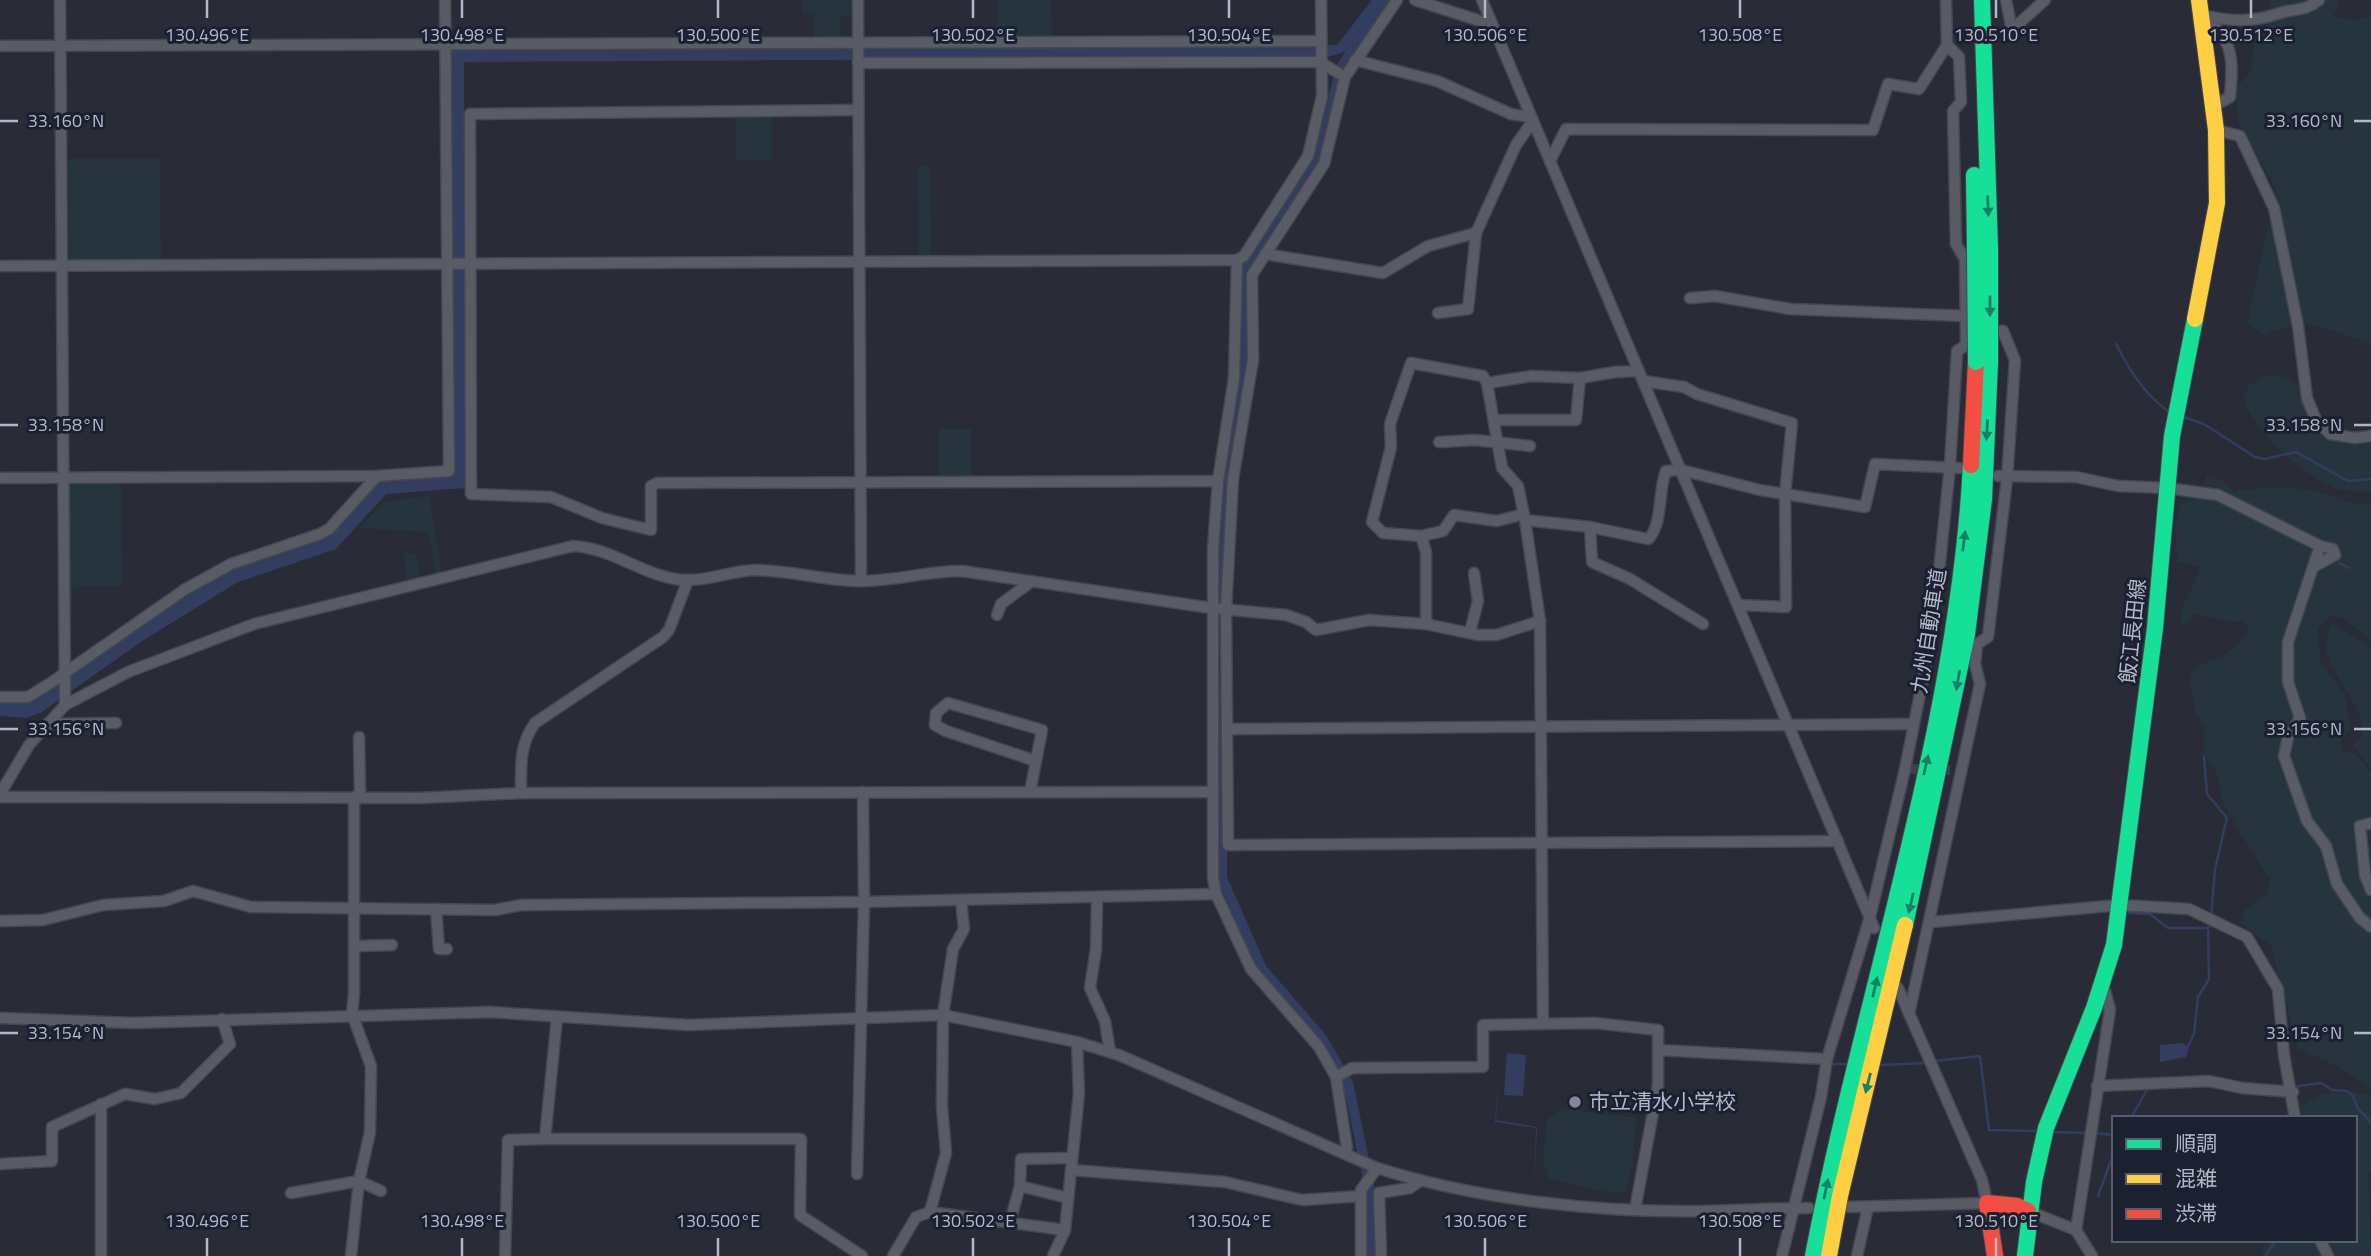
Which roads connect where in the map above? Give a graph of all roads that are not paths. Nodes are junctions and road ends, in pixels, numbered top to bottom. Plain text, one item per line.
1 (60, 0) edge
2 (445, 0) edge
3 (858, 0) edge
4 (1321, 0) edge
5 (1397, 0) edge
6 (1415, 0) edge
7 (1482, 0) edge
8 (1946, 0) edge
9 (1970, 0) edge
10 (1982, 0) edge
11 (2006, 0) edge
12 (2045, 0) edge
13 (2319, 0) edge
14 (2200, 7) edge
15 (1490, 24) junction
16 (1321, 41) junction
17 (858, 43) junction
18 (445, 45) junction
19 (1947, 45) junction
20 (0, 46) edge
21 (60, 46) junction
22 (1978, 48) junction
23 (1355, 60) junction
24 (1320, 62) junction
25 (858, 63) junction
26 (1345, 77) junction
27 (2214, 107) junction
28 (858, 110) junction
29 (1531, 119) junction
30 (2216, 130) junction
31 (1550, 161) junction
32 (1476, 233) junction
33 (1265, 254) junction
34 (1237, 260) junction
35 (860, 262) junction
36 (445, 263) junction
37 (469, 264) junction
38 (61, 265) junction
39 (0, 266) edge
40 (1690, 298) dead end
41 (1438, 313) dead end
42 (1965, 316) junction
43 (1966, 331) junction
44 (1641, 376) junction
45 (1580, 378) junction
46 (1488, 383) junction
47 (1494, 420) junction
48 (2371, 436) edge
49 (1439, 442) dead end
50 (1498, 444) junction
51 (1530, 446) dead end
52 (1955, 467) junction
53 (1681, 470) junction
54 (377, 476) junction
55 (2002, 477) junction
56 (0, 478) edge
57 (63, 478) junction
58 (1218, 481) junction
59 (861, 482) junction
60 (2167, 488) junction
61 (1785, 494) junction
62 (1525, 517) junction
63 (1590, 527) junction
64 (1421, 536) junction
65 (2320, 546) junction
66 (2313, 567) junction
67 (1474, 573) dead end
68 (688, 580) junction
69 (861, 581) junction
70 (1032, 581) junction
71 (1738, 606) junction
72 (1211, 608) junction
73 (1226, 610) junction
74 (997, 615) dead end
75 (1540, 621) junction
76 (1426, 624) junction
77 (1703, 624) dead end
78 (1470, 632) junction
79 (63, 675) junction
80 (0, 697) edge
81 (64, 702) junction
82 (116, 723) dead end
83 (1788, 723) junction
84 (47, 724) junction
85 (1913, 724) junction
86 (1541, 726) junction
87 (1228, 729) junction
88 (359, 737) dead end
89 (1037, 761) junction
90 (1950, 770) tunnel mouth
91 (1963, 770) junction
92 (863, 792) junction
93 (1030, 792) junction
94 (1212, 792) junction
95 (521, 793) junction
96 (0, 795) edge
97 (357, 797) junction
98 (2371, 823) edge
99 (1838, 841) junction
100 (1541, 842) junction
101 (2371, 890) edge
102 (1216, 894) junction
103 (1097, 897) junction
104 (961, 900) junction
105 (864, 902) junction
106 (2119, 905) junction
107 (354, 908) junction
108 (436, 909) junction
109 (1870, 917) junction
110 (0, 921) edge
111 (1931, 922) junction
112 (2371, 927) edge
113 (1874, 928) dead end
114 (392, 945) dead end
115 (354, 946) junction
116 (447, 949) dead end
117 (2104, 987) junction
118 (1898, 988) dead end
119 (352, 1014) junction
120 (1909, 1014) junction
121 (943, 1015) junction
122 (859, 1016) junction
123 (557, 1017) junction
124 (0, 1018) edge
125 (222, 1019) junction
126 (1543, 1022) junction
127 (1077, 1042) junction
128 (1658, 1050) junction
129 (1110, 1052) junction
130 (1827, 1059) junction
131 (1337, 1077) junction
132 (2097, 1086) junction
133 (2293, 1092) junction
134 (101, 1104) junction
135 (1854, 1107) junction
136 (2295, 1116) edge
137 (545, 1139) junction
138 (1347, 1148) dead end
139 (1072, 1158) junction
140 (0, 1164) edge
141 (1071, 1170) junction
142 (1375, 1171) junction
143 (857, 1174) dead end
144 (359, 1181) junction
145 (1420, 1181) junction
146 (1020, 1186) junction
147 (381, 1191) dead end
148 (1363, 1191) junction
149 (291, 1193) dead end
150 (1068, 1198) junction
151 (1987, 1203) junction
152 (1849, 1207) dead end
153 (1868, 1207) junction
154 (1794, 1208) junction
155 (1809, 1208) dead end
156 (1635, 1210) junction
157 (2028, 1211) junction
158 (930, 1212) junction
159 (1010, 1222) junction
160 (1065, 1230) junction
161 (2076, 1230) junction
162 (101, 1256) edge
163 (351, 1256) edge
164 (505, 1256) edge
165 (862, 1256) edge
166 (893, 1256) edge
167 (1053, 1256) edge
168 (1361, 1256) edge
169 (1381, 1256) edge
170 (1782, 1256) edge
171 (1813, 1256) edge
172 (1829, 1256) edge
173 (1857, 1256) edge
174 (1995, 1256) edge
175 (2025, 1256) edge
176 (2092, 1256) edge

1 - 21 street
2 - 18 street
3 - 17 street
4 - 16 street
5 - 23 street
6 - 15 street
7 - 15 street
8 - 19 street
9 - 22 main road, 九州自動車道
10 - 22 main road, 九州自動車道
11 - 12 street
13 - 14 street
14 - 27 main road, 飯江長田線
14 - 27 street
15 - 29 street
16 - 17 street
16 - 24 street
17 - 18 street
17 - 25 street
18 - 21 street
18 - 36 street
19 - 31 street
19 - 42 street
20 - 21 street
21 - 38 street
22 - 135 main road, 九州自動車道, bridge
23 - 26 street
23 - 29 street
24 - 25 street
24 - 26 street
24 - 34 street
25 - 28 street
26 - 33 street
27 - 30 main road, 飯江長田線
28 - 35 street
28 - 37 street
29 - 31 street
29 - 32 street
30 - 48 street
30 - 60 main road, 飯江長田線
31 - 44 street
32 - 33 street
32 - 41 street
33 - 73 street
34 - 35 street
34 - 58 street
35 - 37 street
35 - 59 street
36 - 37 street
36 - 38 street
36 - 54 street
37 - 59 street
38 - 39 street
38 - 57 street
40 - 42 street
42 - 43 street
43 - 52 street
43 - 55 street
44 - 45 street
44 - 53 street
44 - 61 street
45 - 46 street
45 - 47 street
46 - 47 street
46 - 64 street
47 - 50 street
49 - 50 street
50 - 51 street
50 - 62 street
52 - 61 street
52 - 85 street
53 - 61 street
53 - 63 street
53 - 71 street
54 - 57 street
54 - 79 street
55 - 60 street
55 - 91 street
56 - 57 street
57 - 79 street
58 - 59 street
58 - 72 street
59 - 69 street
60 - 65 street
60 - 106 main road, 飯江長田線
61 - 71 street
62 - 63 street
62 - 64 street
62 - 75 street
63 - 77 street
64 - 76 street
65 - 66 street
65 - 66 street
66 - 112 street
67 - 78 street
68 - 69 street
68 - 81 street
68 - 95 street
69 - 70 street
70 - 72 street
70 - 74 street
71 - 83 street
72 - 73 street
72 - 94 street
73 - 76 street
73 - 87 street
75 - 78 street
75 - 86 street
76 - 78 street
79 - 80 street
79 - 81 street
81 - 84 street
82 - 84 street
83 - 85 street
83 - 86 street
83 - 99 street
84 - 96 street
85 - 109 street
86 - 87 street
86 - 100 street
87 - 100 street
88 - 97 street
89 - 89 street
89 - 93 street
90 - 91 street
91 - 111 street
92 - 93 street
92 - 95 street
92 - 105 street
93 - 94 street
94 - 102 street
95 - 97 street
96 - 97 street
97 - 107 street
98 - 101 street
99 - 100 street
99 - 109 street
100 - 126 street
102 - 103 street
102 - 131 street
103 - 104 street
103 - 129 street
104 - 105 street
104 - 121 street
105 - 108 street
105 - 122 street
106 - 111 street
106 - 117 main road, 飯江長田線
106 - 133 street
107 - 108 street
107 - 110 street
107 - 115 street
108 - 116 street
109 - 113 street
109 - 130 street
111 - 120 street
114 - 115 street
115 - 119 street
117 - 132 street
117 - 157 main road, 飯江長田線
118 - 120 street
119 - 123 street
119 - 125 street
119 - 144 street
120 - 151 street
121 - 122 street
121 - 127 street
121 - 158 street
122 - 123 street
122 - 143 street
123 - 137 street
124 - 125 street
125 - 134 street
126 - 128 street
126 - 131 street
127 - 129 street
127 - 139 street
128 - 130 street
128 - 156 street
129 - 142 street
130 - 154 street
131 - 138 street
132 - 133 street
132 - 161 street
133 - 136 street
134 - 140 street
134 - 162 street
171 -> 135 main road, 九州自動車道
135 - 172 main road, 九州自動車道
137 - 164 street
137 - 165 street
139 - 141 street
139 - 146 street
141 - 148 street
141 - 150 street
142 - 145 street
142 - 148 street
144 - 147 street
144 - 149 street
144 - 163 street
145 - 156 street
145 - 169 street
146 - 150 street
146 - 159 street
148 - 168 street
150 - 160 street
151 - 153 street
151 - 157 main road
151 - 174 main road
152 - 153 street
153 - 173 street
154 - 155 street
154 - 156 street
154 - 170 street
157 - 161 street
157 - 175 main road, 飯江長田線
158 - 159 street
158 - 166 street
159 - 160 street
160 - 167 street
161 - 176 street

